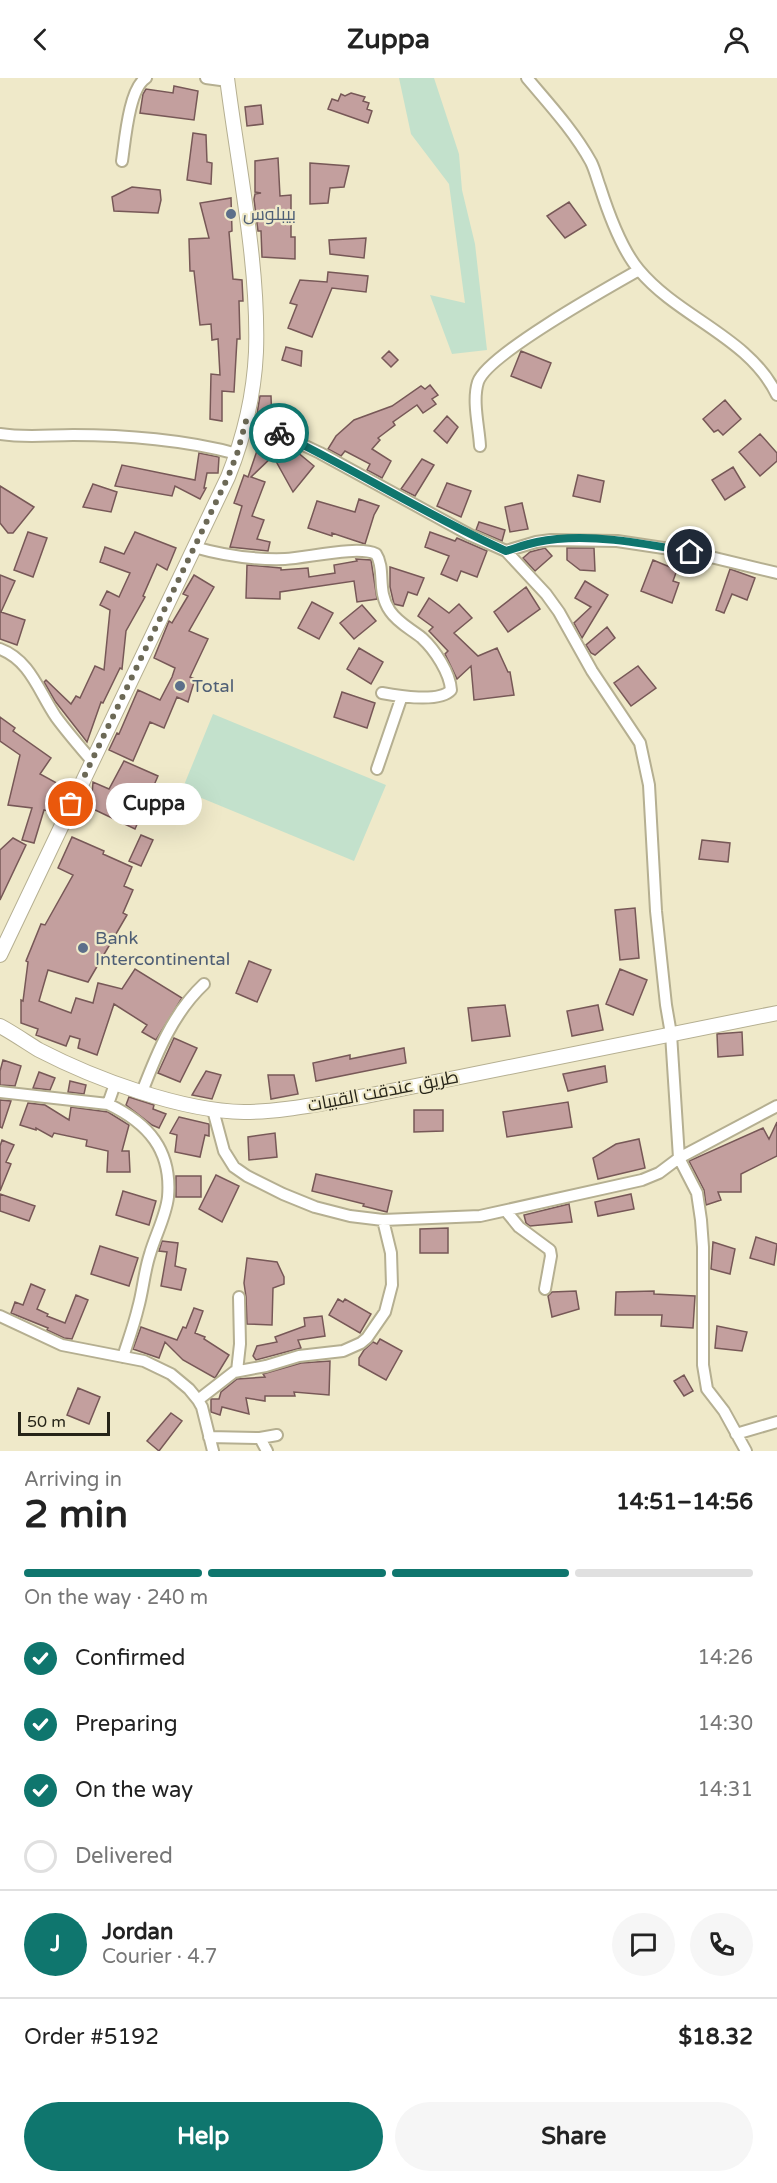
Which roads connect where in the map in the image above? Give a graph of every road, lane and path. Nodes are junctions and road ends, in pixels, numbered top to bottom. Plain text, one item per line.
1 (146, 78) edge
2 (206, 78) edge
3 (527, 78) edge
4 (227, 79) edge
5 (122, 161) dead end
6 (639, 270) junction
7 (777, 394) edge
8 (246, 421) junction
9 (0, 434) edge
10 (480, 446) dead end
11 (237, 454) junction
12 (194, 547) junction
13 (506, 551) junction
14 (777, 573) edge
15 (0, 649) edge
16 (382, 693) dead end
17 (402, 696) junction
18 (92, 761) junction
19 (377, 769) dead end
20 (0, 955) edge
21 (204, 984) dead end
22 (777, 1013) edge
23 (0, 1026) edge
24 (671, 1034) junction
25 (115, 1084) junction
26 (0, 1092) edge
27 (142, 1092) junction
28 (108, 1104) junction
29 (777, 1106) edge
30 (213, 1110) junction
31 (679, 1158) junction
32 (506, 1211) junction
33 (383, 1220) junction
34 (545, 1289) dead end
35 (239, 1297) dead end
36 (0, 1316) edge
37 (123, 1357) junction
38 (237, 1371) junction
39 (198, 1400) junction
40 (777, 1422) edge
41 (736, 1434) junction
42 (277, 1435) dead end
43 (209, 1437) junction
44 (260, 1438) junction
45 (213, 1451) edge
46 (267, 1451) edge
47 (746, 1451) edge

1 - 5 street
2 - 4 street
3 - 6 street
4 - 8 main road
6 - 7 street
6 - 10 street
8 - 11 main road
8 - 13 street
9 - 11 street
11 - 12 main road
12 - 17 street
12 - 18 main road
13 - 14 street
13 - 24 street
15 - 18 street
16 - 17 street
17 - 19 street
18 - 20 main road
21 - 27 street
22 - 24 main road, طريق عندقت القبيات
23 - 25 main road, طريق عندقت القبيات
24 - 30 main road, طريق عندقت القبيات
24 - 31 street
25 - 27 main road, طريق عندقت القبيات
25 - 28 street
26 - 28 street
27 - 30 main road, طريق عندقت القبيات
28 - 37 street
29 - 31 street
30 - 33 street
31 - 32 street
31 - 41 street
32 - 33 street
32 - 34 street
33 - 38 street
35 - 38 street
36 - 37 street
37 - 39 street
38 - 39 street
39 - 43 street
40 - 41 street
41 - 47 street
42 - 44 street
43 - 44 street
43 - 45 street
44 - 46 street

